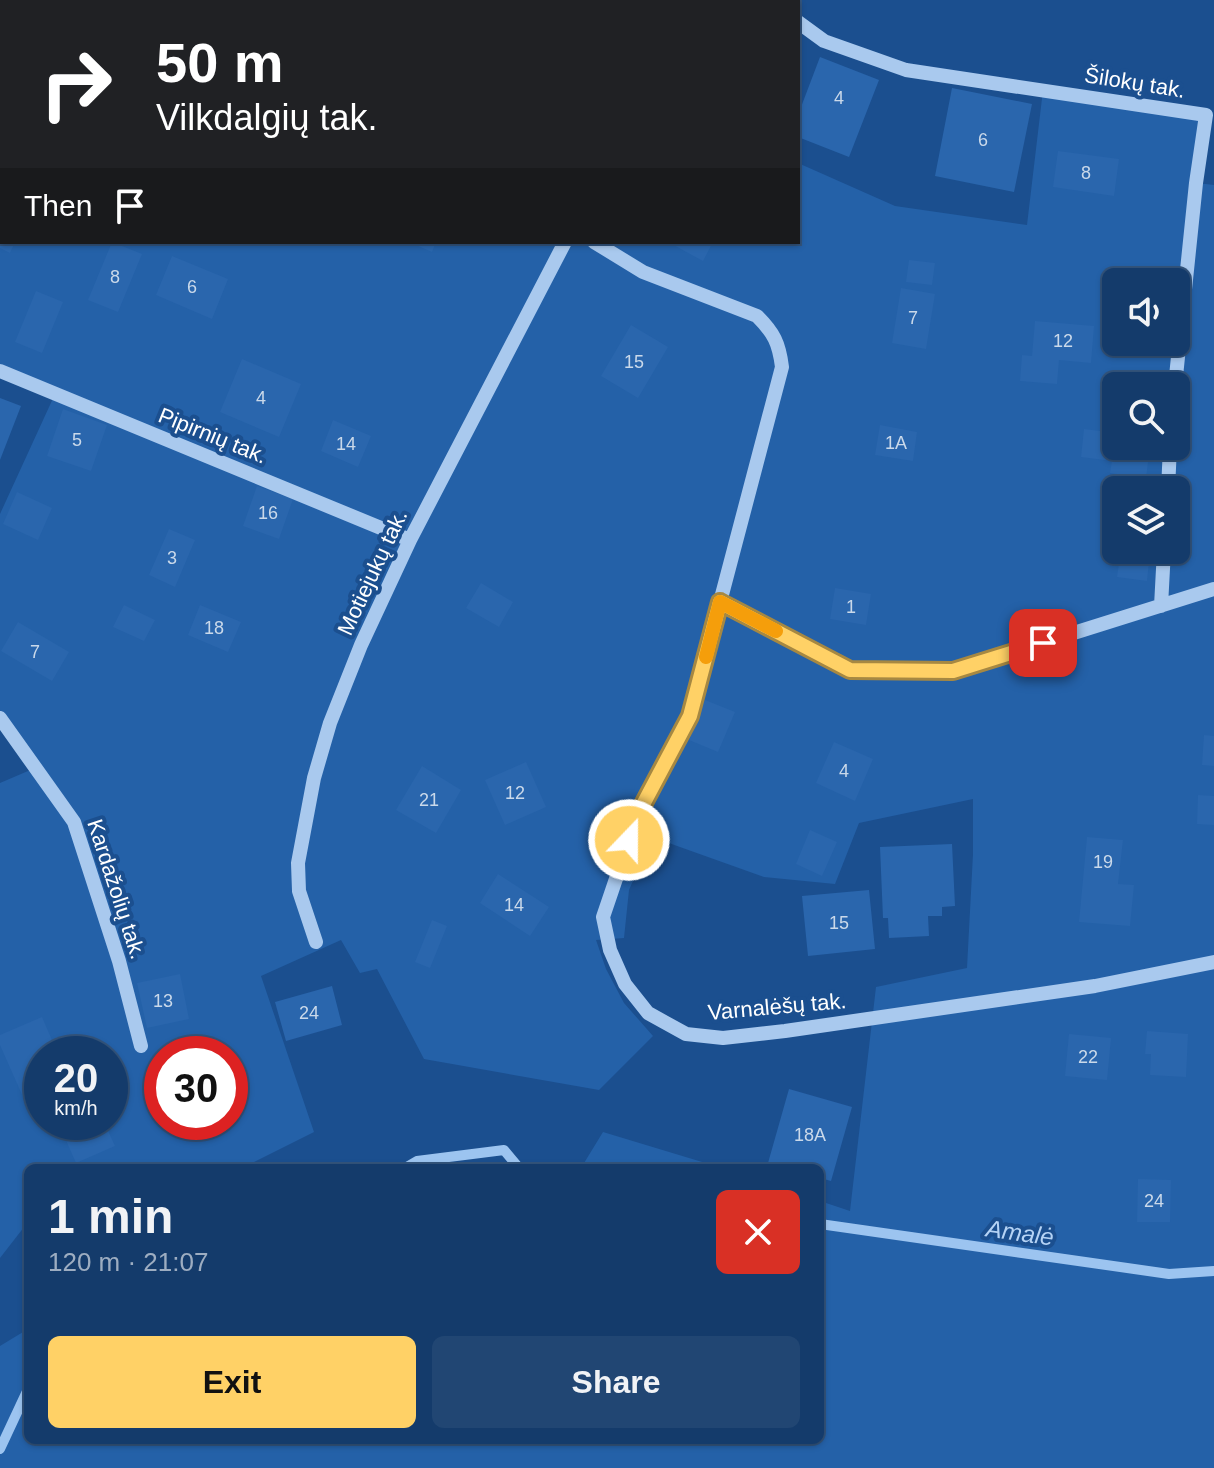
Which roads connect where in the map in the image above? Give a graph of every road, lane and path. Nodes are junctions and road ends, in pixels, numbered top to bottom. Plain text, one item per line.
1 (800, 23) edge
2 (564, 244) edge
3 (597, 244) edge
4 (0, 371) edge
5 (1176, 372) edge
6 (410, 540) junction
7 (1163, 564) edge
8 (1214, 589) edge
9 (720, 602) junction
10 (1161, 606) junction
11 (0, 718) edge
12 (316, 942) dead end
13 (1214, 962) edge
14 (141, 1046) dead end

1 - 5 street, Šilokų tak.
2 - 6 street, Motiejukų tak.
3 - 9 street, Varnalėšų tak.
4 - 6 street, Pipirnių tak.
6 - 12 street, Motiejukų tak.
7 - 10 street
8 - 10 street
9 - 10 street
9 - 13 street, Varnalėšų tak.
11 - 14 street, Kardažolių tak.

